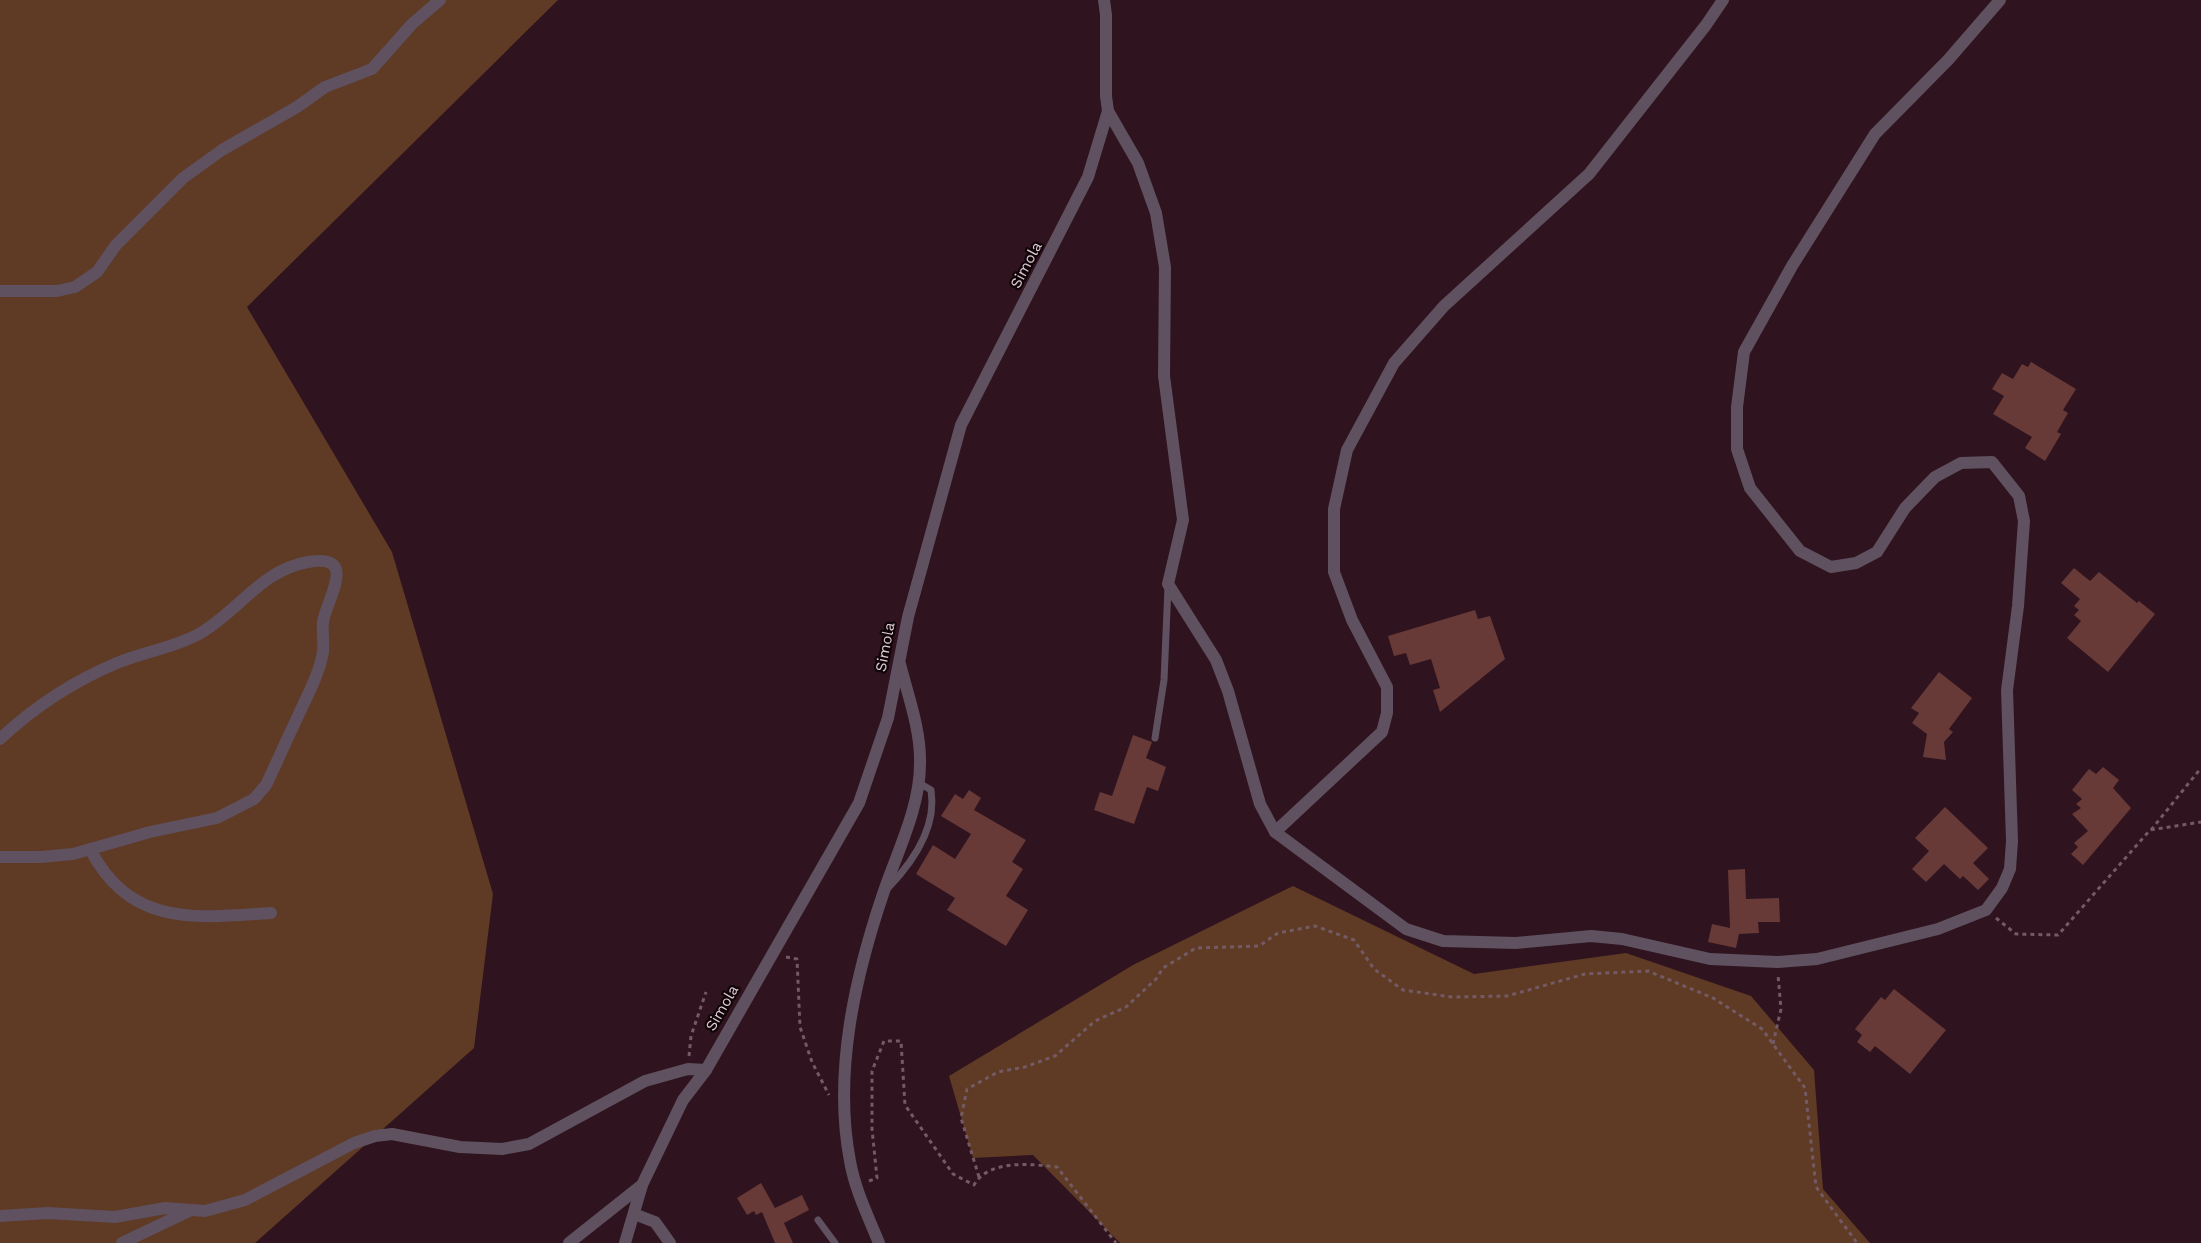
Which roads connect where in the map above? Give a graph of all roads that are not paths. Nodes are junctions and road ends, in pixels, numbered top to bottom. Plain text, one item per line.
1 (440, 0) edge
2 (1104, 0) edge
3 (1723, 0) edge
4 (2000, 0) edge
5 (1108, 111) junction
6 (0, 291) edge
7 (1168, 584) junction
8 (899, 660) junction
9 (1155, 738) dead end
10 (0, 739) edge
11 (919, 783) junction
12 (1275, 832) junction
13 (90, 850) junction
14 (0, 857) edge
15 (884, 892) junction
16 (270, 913) dead end
17 (706, 1070) junction
18 (642, 1185) junction
19 (189, 1211) junction
20 (634, 1214) junction
21 (0, 1216) edge
22 (818, 1220) dead end
23 (122, 1243) edge
24 (569, 1243) edge
25 (625, 1243) edge
26 (670, 1243) edge
27 (835, 1243) edge
28 (879, 1243) edge

1 - 6 street
2 - 5 street, Simola
3 - 12 street
4 - 12 street
5 - 7 street
5 - 8 street, Simola
7 - 9 lane
7 - 12 street
8 - 11 street
8 - 17 street, Simola
10 - 13 street
11 - 15 street
11 - 15 lane
13 - 14 street
13 - 16 street
15 - 28 street
17 - 18 street, Simola
17 - 19 street
18 - 20 street
18 - 24 street, Simola
19 - 21 street
19 - 23 street
20 - 25 street
20 - 26 street
22 - 27 lane

